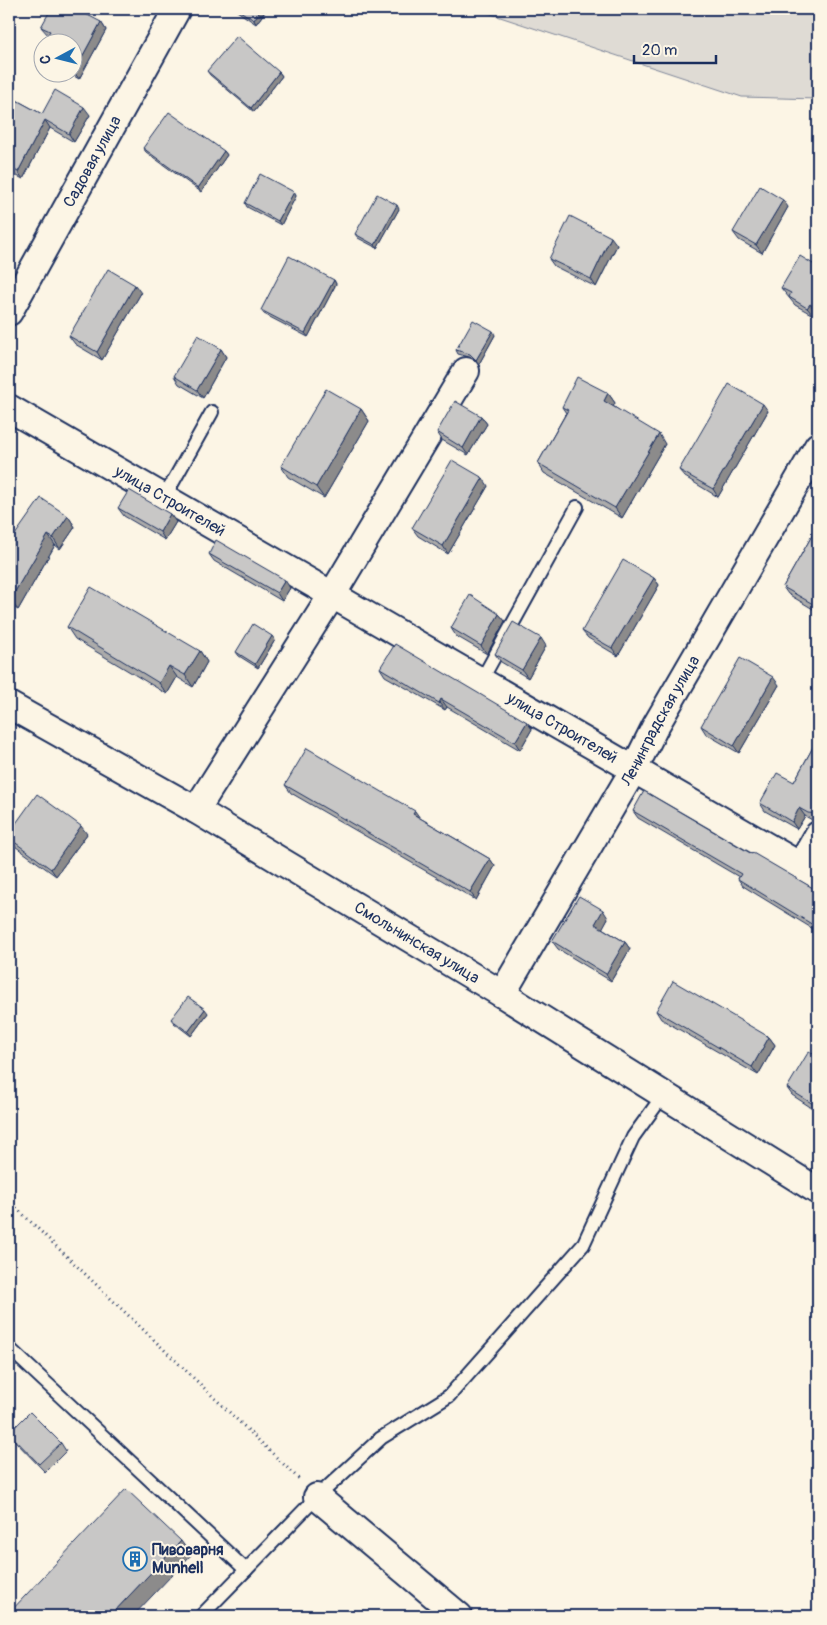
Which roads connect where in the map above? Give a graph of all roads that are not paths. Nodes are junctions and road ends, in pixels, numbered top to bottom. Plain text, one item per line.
1 (176, 9) edge
2 (9, 312) edge
3 (466, 371) dead end
4 (9, 408) edge
5 (212, 412) dead end
6 (818, 446) edge
7 (164, 498) junction
8 (577, 507) dead end
9 (332, 595) junction
10 (481, 681) junction
11 (9, 705) edge
12 (634, 770) junction
13 (196, 810) junction
14 (818, 835) edge
15 (810, 870) edge
16 (502, 994) junction
17 (664, 1094) junction
18 (818, 1191) edge
19 (9, 1348) edge
20 (317, 1497) junction
21 (246, 1570) junction
22 (201, 1616) edge
23 (459, 1616) edge

1 - 2 street, Садовая улица
3 - 9 street
4 - 7 street, улица Строителей
5 - 7 lane
6 - 12 street, Ленинградская улица
7 - 9 street, улица Строителей
8 - 10 lane
9 - 10 street, улица Строителей
9 - 13 street
10 - 12 street, улица Строителей
11 - 13 street, Смольнинская улица
12 - 15 street, улица Строителей
12 - 16 street, Ленинградская улица
13 - 16 street, Смольнинская улица
14 - 15 street
16 - 17 street, Смольнинская улица
17 - 18 street, Смольнинская улица
17 - 20 lane
19 - 21 lane
20 - 21 lane
20 - 23 street
21 - 22 lane

